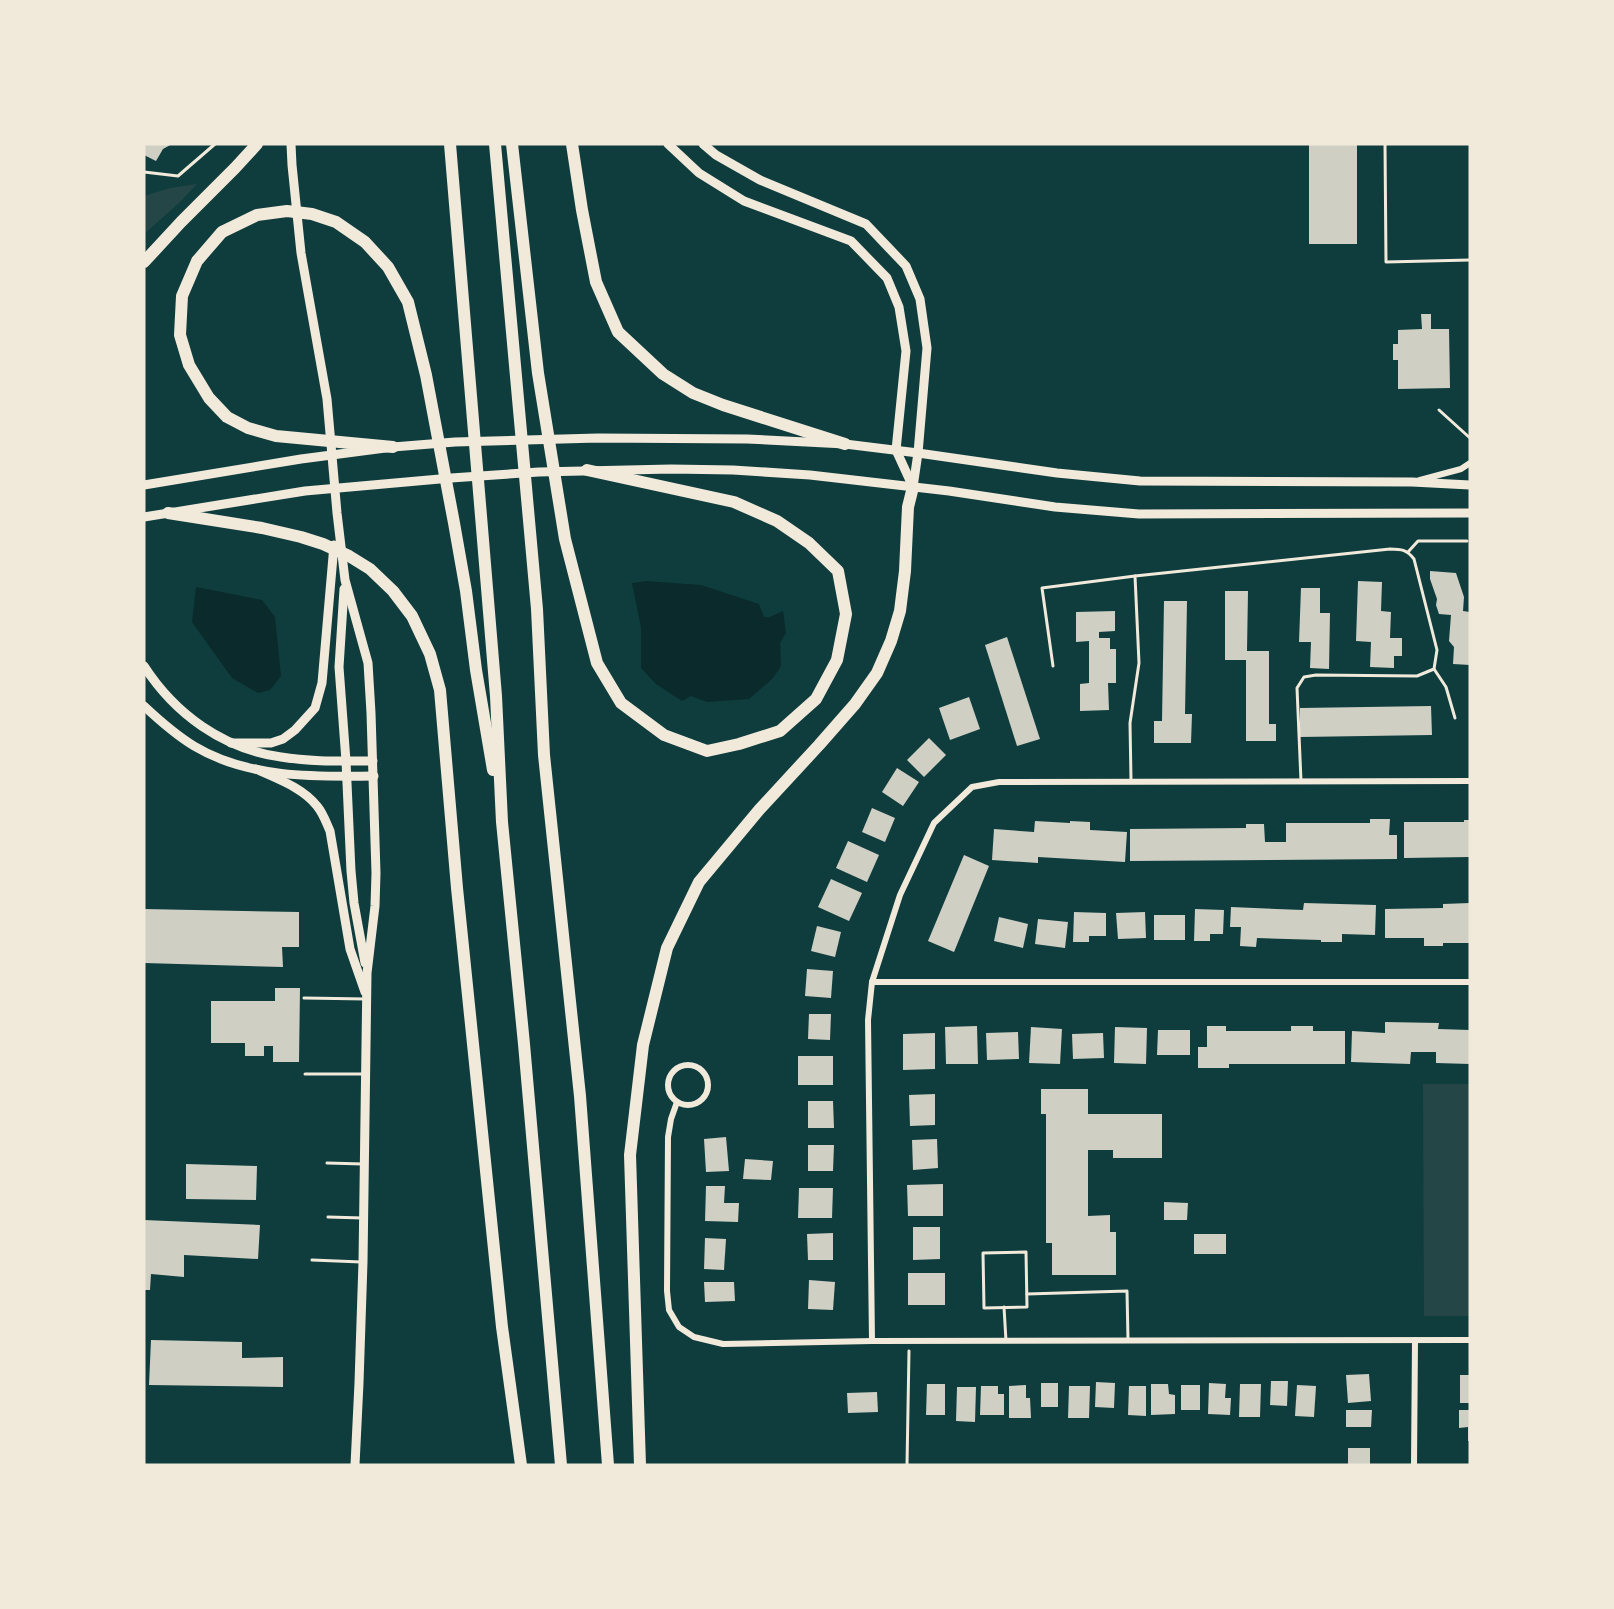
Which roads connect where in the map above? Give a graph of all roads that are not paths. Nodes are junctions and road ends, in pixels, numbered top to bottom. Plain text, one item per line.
1 (214, 144) edge
2 (257, 144) edge
3 (291, 144) edge
4 (450, 144) edge
5 (495, 144) edge
6 (512, 144) edge
7 (572, 144) edge
8 (668, 144) edge
9 (703, 144) edge
10 (1385, 144) edge
11 (144, 172) edge
12 (1470, 260) edge
13 (144, 262) edge
14 (846, 444) junction
15 (393, 447) junction
16 (896, 450) junction
17 (918, 453) junction
18 (1470, 463) edge
19 (587, 470) junction
20 (1412, 482) junction
21 (1470, 484) edge
22 (144, 485) edge
23 (913, 487) junction
24 (168, 513) junction
25 (337, 513) junction
26 (1470, 513) edge
27 (144, 517) edge
28 (1467, 541) dead end
29 (1408, 552) junction
30 (1135, 576) junction
31 (345, 580) junction
32 (144, 666) edge
33 (1053, 666) dead end
34 (1434, 669) junction
35 (144, 706) edge
36 (1455, 718) dead end
37 (231, 743) junction
38 (346, 761) junction
39 (373, 761) junction
40 (256, 770) junction
41 (346, 776) junction
42 (374, 776) junction
43 (1300, 781) junction
44 (1470, 781) edge
45 (1132, 782) junction
46 (502, 822) junction
47 (368, 973) junction
48 (1470, 981) edge
49 (872, 982) junction
50 (304, 998) dead end
51 (367, 999) junction
52 (304, 1074) dead end
53 (366, 1074) junction
54 (677, 1102) junction
55 (327, 1163) dead end
56 (365, 1164) junction
57 (328, 1217) dead end
58 (364, 1218) junction
59 (312, 1260) dead end
60 (363, 1262) junction
61 (1027, 1294) junction
62 (1004, 1307) junction
63 (1415, 1340) junction
64 (1470, 1340) edge
65 (872, 1341) junction
66 (1006, 1341) junction
67 (1128, 1341) junction
68 (355, 1465) edge
69 (521, 1465) edge
70 (561, 1465) edge
71 (608, 1465) edge
72 (640, 1465) edge
73 (1414, 1465) edge

1 - 11 lane
2 - 13 highway
3 - 25 main road
4 - 46 highway
5 - 71 highway
6 - 19 highway
7 - 14 highway
8 - 16 main road
9 - 17 main road
10 - 12 lane
14 - 15 main road
14 - 16 main road
15 - 22 main road
15 - 46 highway
16 - 17 main road
16 - 23 main road
17 - 20 main road
17 - 23 main road
18 - 20 street
19 - 23 main road
19 - 24 main road
20 - 21 main road
23 - 26 main road
23 - 72 highway
24 - 27 main road
24 - 69 highway
25 - 31 main road
25 - 37 main road
28 - 29 lane
29 - 30 lane
29 - 34 lane
30 - 33 lane
30 - 45 lane
31 - 38 main road
31 - 39 main road
32 - 37 main road
34 - 36 lane
34 - 43 lane
35 - 40 main road
37 - 38 main road
38 - 39 main road
38 - 41 main road
39 - 42 main road
40 - 41 main road
40 - 51 main road
41 - 42 main road
41 - 47 main road
42 - 47 main road
43 - 44 street
43 - 45 street
45 - 49 street
46 - 70 highway
47 - 51 main road
48 - 49 street
49 - 65 street
50 - 51 lane
51 - 53 main road
52 - 53 lane
53 - 56 main road
54 - 54 street
54 - 65 street
55 - 56 lane
56 - 58 main road
57 - 58 lane
58 - 60 main road
59 - 60 lane
60 - 68 main road
61 - 62 lane
61 - 62 lane
61 - 67 lane
62 - 66 lane
63 - 64 street
63 - 67 street
63 - 73 street
65 - 66 street
66 - 67 street

